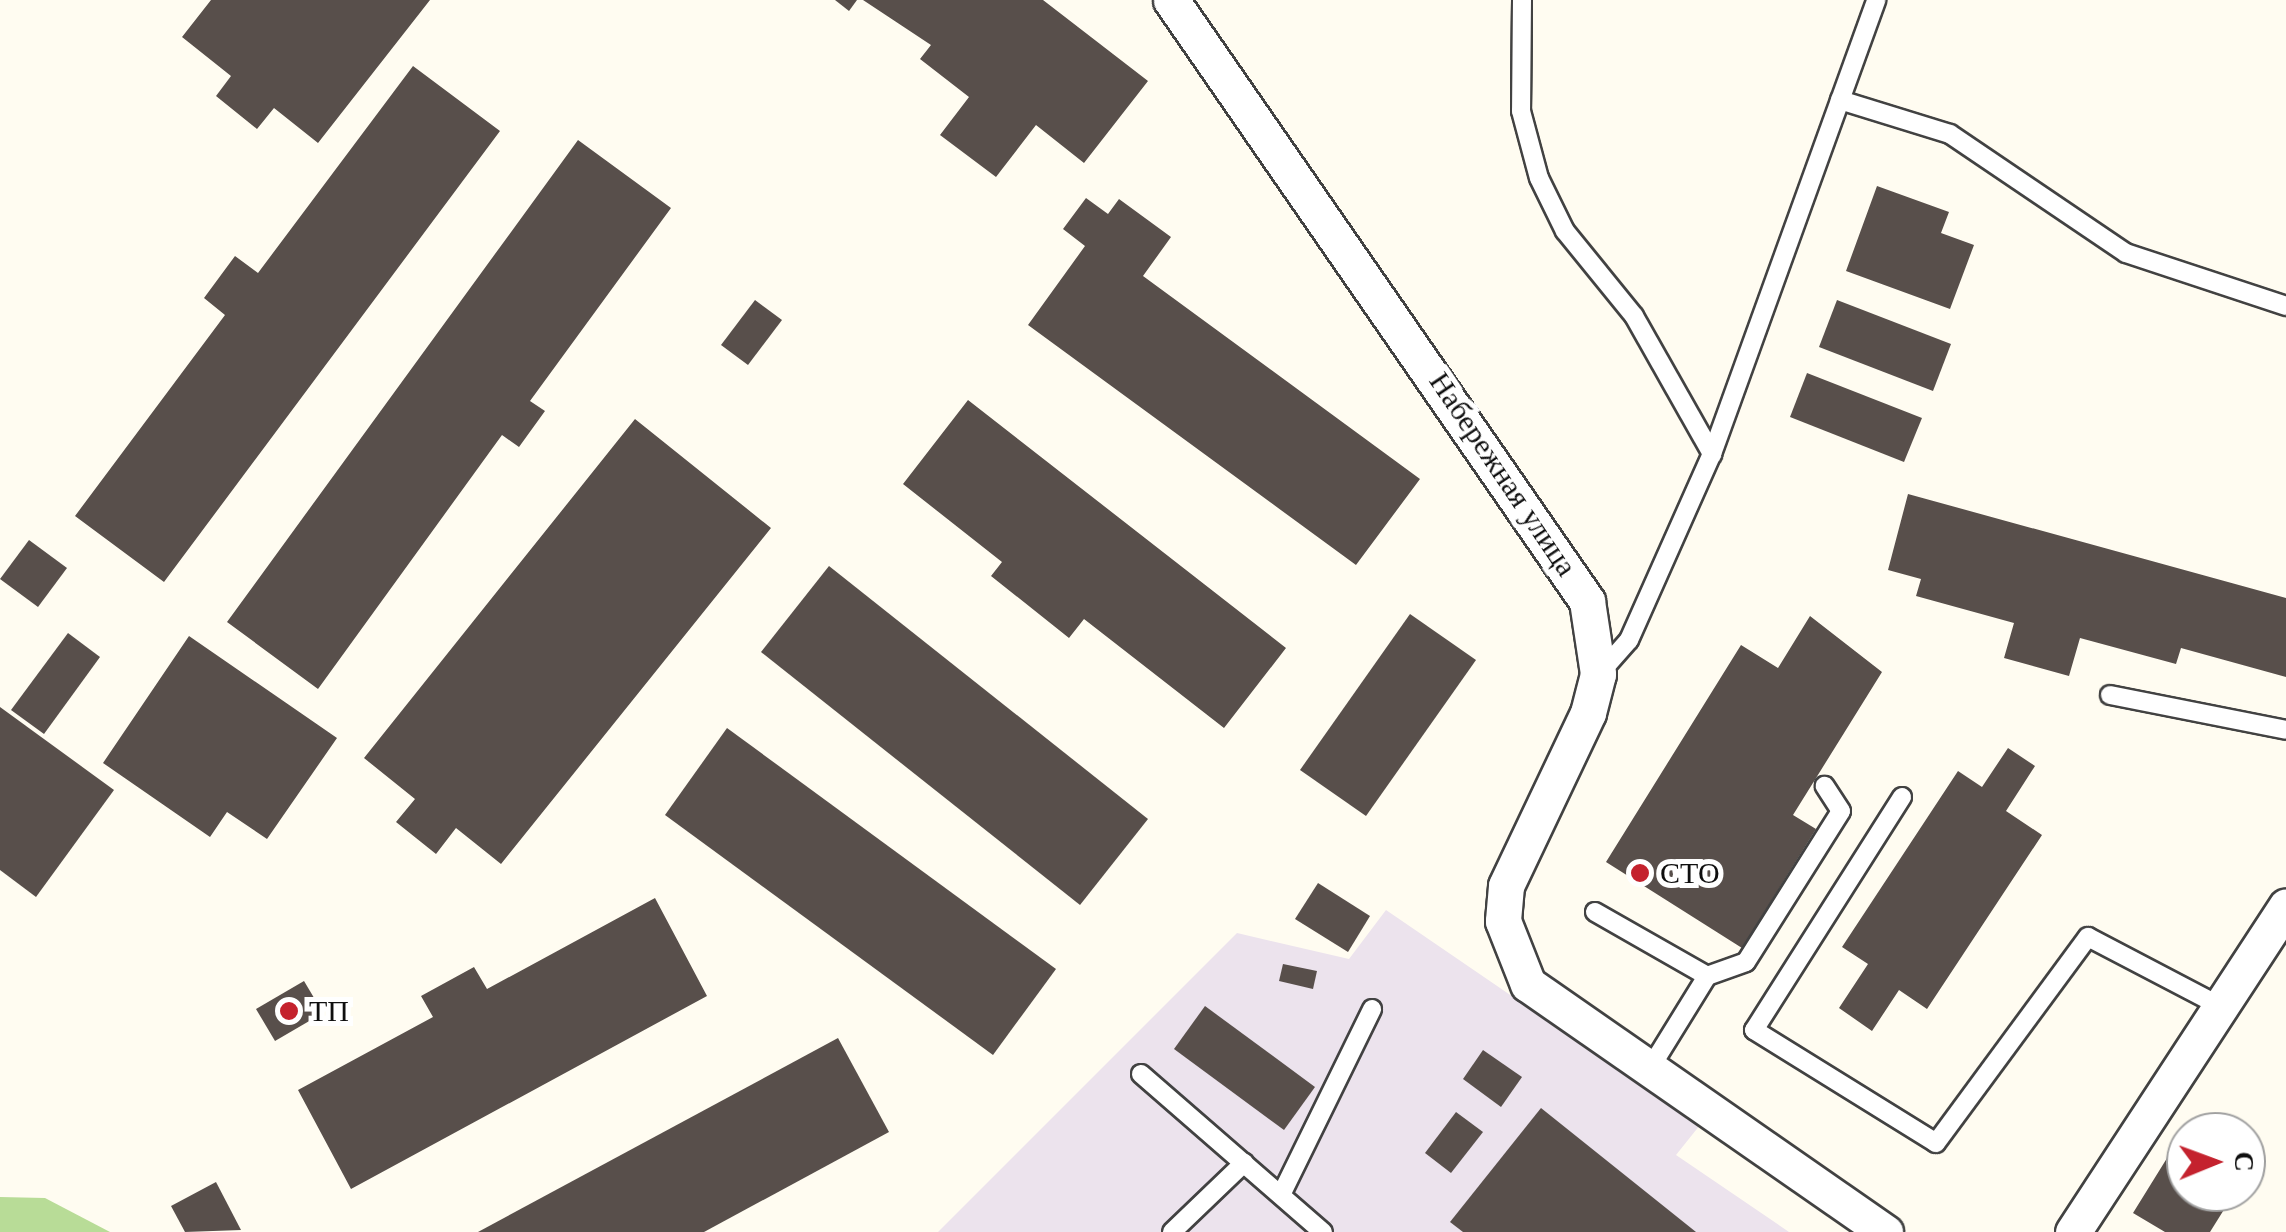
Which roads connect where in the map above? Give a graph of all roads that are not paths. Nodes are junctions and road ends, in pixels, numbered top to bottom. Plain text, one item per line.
1 (1171, 0) edge
2 (1522, 0) edge
3 (1876, 0) edge
4 (1840, 100) junction
5 (2286, 306) edge
6 (1712, 454) junction
7 (1598, 674) junction
8 (2110, 695) dead end
9 (2286, 730) edge
10 (1825, 786) dead end
11 (1902, 797) dead end
12 (2286, 906) edge
13 (1594, 912) dead end
14 (1708, 976) junction
15 (2218, 1005) junction
16 (1372, 1009) dead end
17 (1649, 1070) junction
18 (1141, 1074) dead end
19 (1244, 1163) junction
20 (1281, 1195) junction
21 (1172, 1232) edge
22 (1323, 1232) edge
23 (1885, 1232) edge
24 (2072, 1232) edge

1 - 7 street, Набережная улица
2 - 6 lane
3 - 4 lane
4 - 5 lane
4 - 6 lane
6 - 7 lane
7 - 17 street
8 - 9 lane
10 - 14 lane
11 - 15 lane
12 - 15 street
13 - 14 lane
14 - 17 lane
15 - 24 street
16 - 20 lane
17 - 23 street
18 - 19 lane
19 - 20 lane
19 - 21 lane
20 - 22 lane

